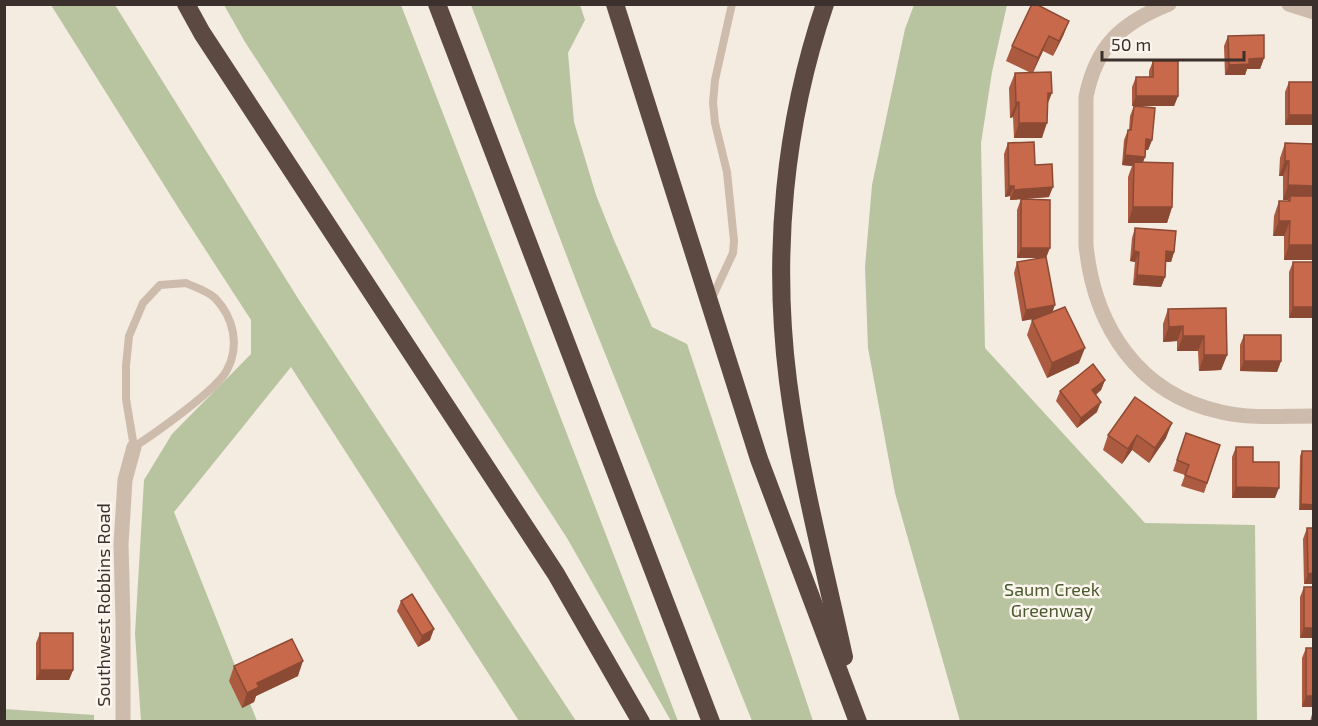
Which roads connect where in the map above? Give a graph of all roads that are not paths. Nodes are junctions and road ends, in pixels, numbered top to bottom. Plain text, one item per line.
1 (186, 4) edge
2 (436, 4) edge
3 (615, 4) edge
4 (732, 4) edge
5 (825, 4) edge
6 (1169, 4) edge
7 (1289, 4) edge
8 (1314, 12) edge
9 (709, 303) junction
10 (1314, 416) edge
11 (134, 447) junction
12 (858, 719) edge
13 (123, 722) edge
14 (641, 722) edge
15 (711, 722) edge

1 - 14 highway
2 - 15 highway
3 - 9 highway
4 - 9 lane
5 - 12 highway
6 - 10 street
7 - 8 street
9 - 12 highway
11 - 11 lane, Southwest Robbins Road
11 - 13 street, Southwest Robbins Road

